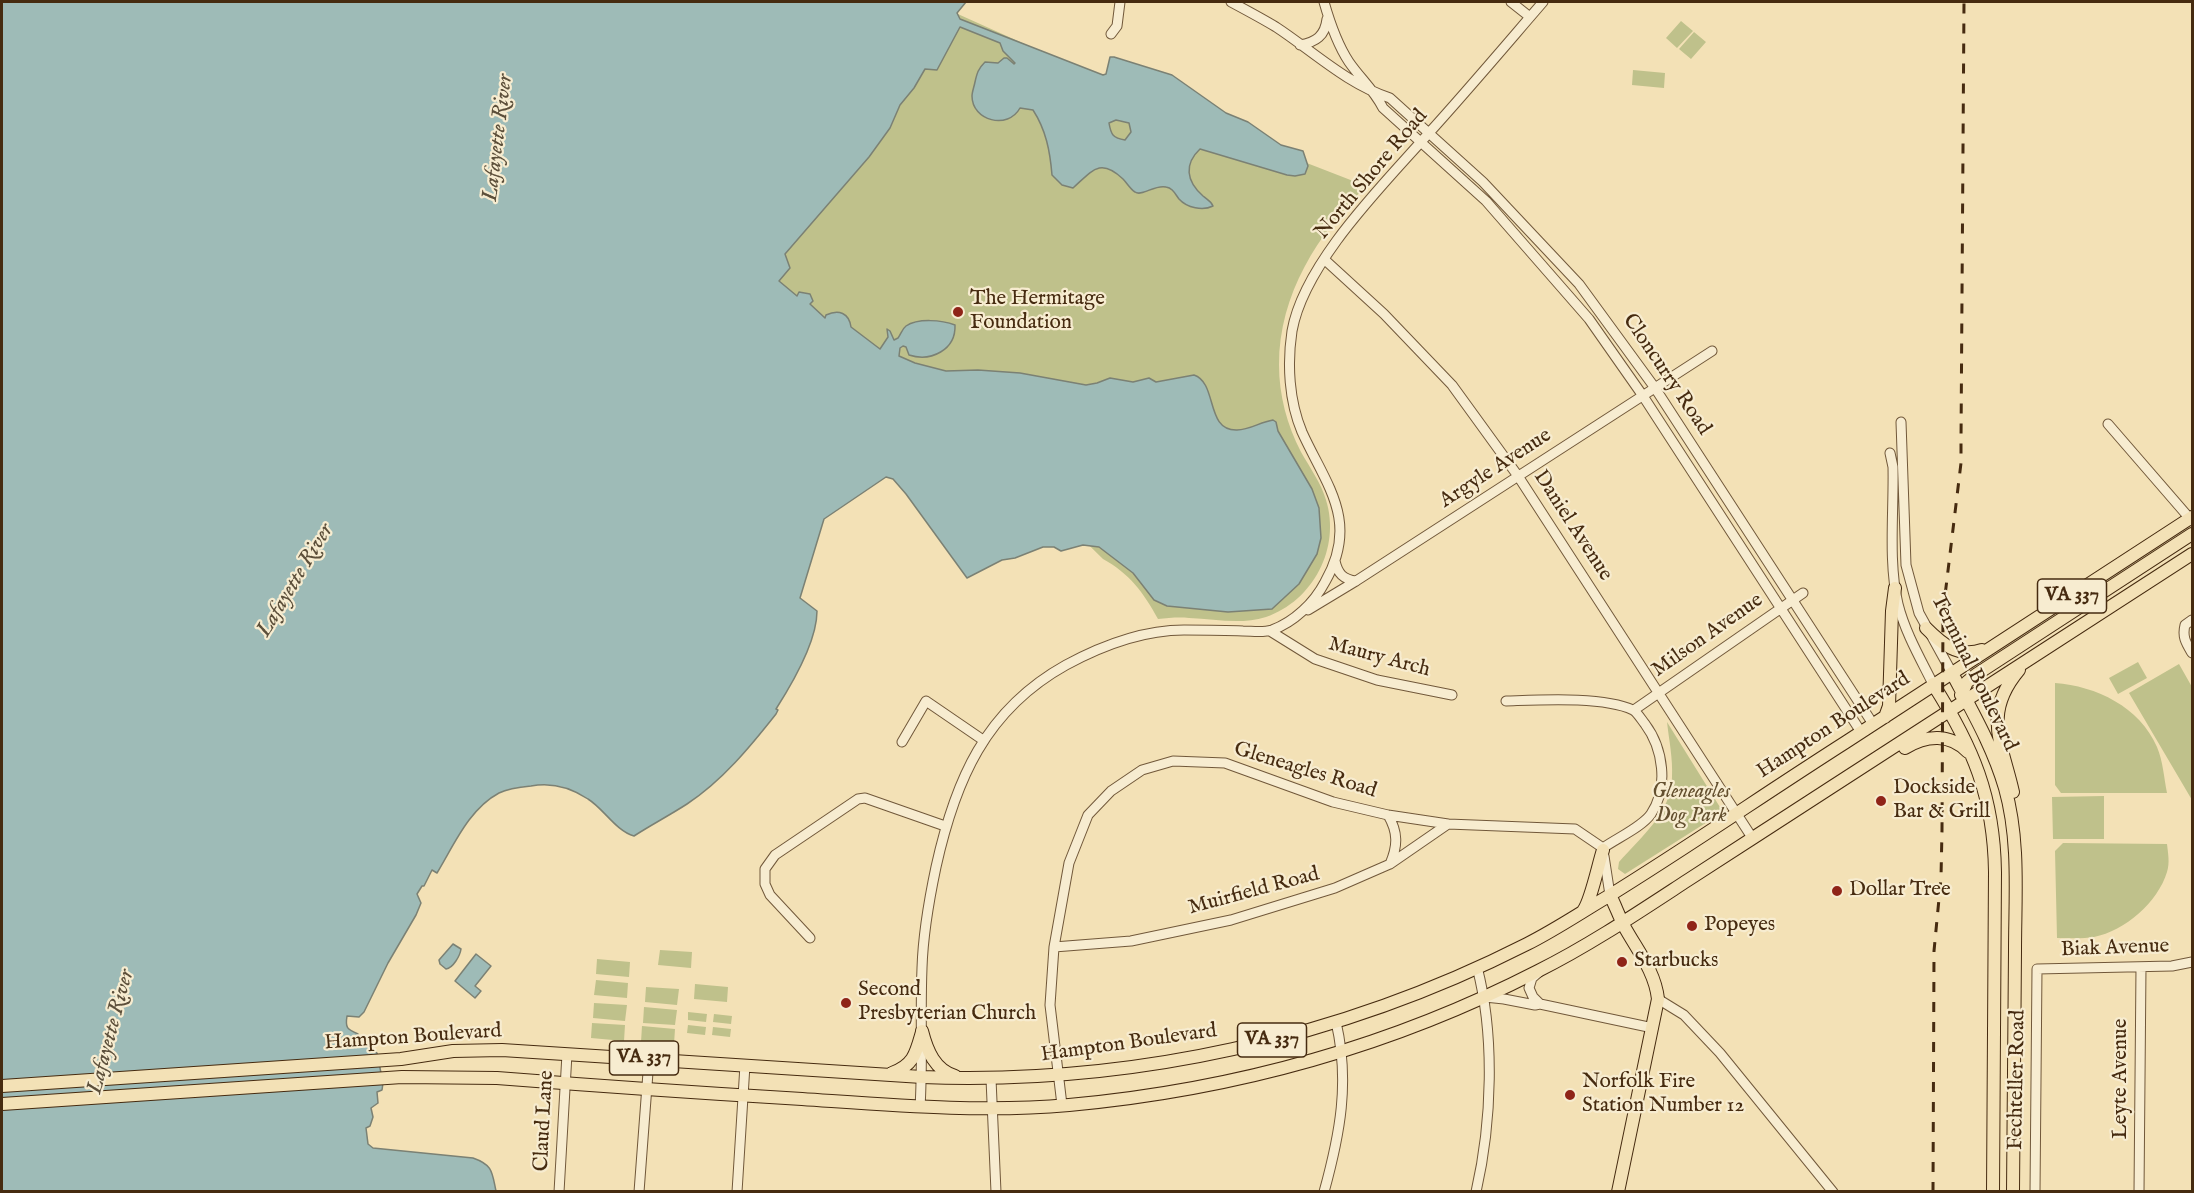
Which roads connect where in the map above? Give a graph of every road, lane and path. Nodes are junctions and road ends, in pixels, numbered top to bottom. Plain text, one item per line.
1 (1120, 2) edge
2 (1231, 2) edge
3 (1324, 2) edge
4 (1511, 2) edge
5 (1543, 2) edge
6 (1328, 15) junction
7 (1530, 17) junction
8 (1111, 34) dead end
9 (1300, 45) junction
10 (1376, 93) junction
11 (1430, 132) junction
12 (1422, 141) junction
13 (1325, 260) junction
14 (1712, 351) dead end
15 (1655, 388) junction
16 (1643, 396) junction
17 (1901, 422) dead end
18 (2108, 424) dead end
19 (1890, 453) dead end
20 (1518, 477) junction
21 (2192, 520) edge
22 (2193, 534) edge
23 (2193, 554) edge
24 (1335, 561) junction
25 (1356, 581) junction
26 (1895, 588) junction
27 (1803, 593) dead end
28 (1793, 599) junction
29 (1780, 608) junction
30 (1298, 616) junction
31 (2193, 620) edge
32 (1926, 628) junction
33 (1269, 631) junction
34 (1994, 646) junction
35 (2193, 653) edge
36 (2026, 662) junction
37 (1952, 673) junction
38 (1933, 684) junction
39 (1659, 692) junction
40 (1452, 694) dead end
41 (1506, 701) dead end
42 (1959, 701) junction
43 (1634, 710) junction
44 (1886, 717) junction
45 (1873, 724) junction
46 (1861, 732) junction
47 (983, 740) junction
48 (902, 742) dead end
49 (1973, 759) junction
50 (1798, 810) junction
51 (1737, 814) junction
52 (1388, 815) junction
53 (1448, 824) junction
54 (945, 826) junction
55 (1753, 839) junction
56 (1603, 849) junction
57 (1390, 864) junction
58 (1610, 895) junction
59 (1580, 914) junction
60 (1623, 923) junction
61 (810, 938) dead end
62 (1054, 947) junction
63 (2193, 962) edge
64 (1477, 967) junction
65 (2141, 967) junction
66 (1542, 969) junction
67 (2015, 969) junction
68 (2037, 969) joint
69 (1485, 997) junction
70 (1658, 999) junction
71 (1540, 1004) junction
72 (1336, 1022) junction
73 (1653, 1028) junction
74 (922, 1031) junction
75 (1343, 1052) junction
76 (567, 1054) junction
77 (649, 1059) junction
78 (745, 1065) junction
79 (887, 1075) junction
80 (1058, 1075) junction
81 (922, 1077) junction
82 (962, 1079) junction
83 (991, 1079) junction
84 (565, 1083) junction
85 (2, 1086) edge
86 (646, 1089) junction
87 (743, 1095) junction
88 (2, 1104) edge
89 (1062, 1106) junction
90 (920, 1107) junction
91 (991, 1108) junction
92 (559, 1191) edge
93 (639, 1191) edge
94 (737, 1191) edge
95 (996, 1191) edge
96 (1324, 1191) edge
97 (1476, 1191) edge
98 (1618, 1191) edge
99 (1833, 1191) edge
100 (1993, 1191) edge
101 (2013, 1191) edge
102 (2035, 1191) edge
103 (2139, 1191) edge

1 - 8 street
2 - 9 street, Cloncurry Road
3 - 6 street
4 - 7 street
5 - 7 street, North Shore Road
6 - 9 street
6 - 10 street
7 - 11 street, North Shore Road
9 - 10 street, Cloncurry Road
10 - 11 street, Cloncurry Road
10 - 12 street, Cloncurry Road
11 - 12 street, North Shore Road
11 - 15 street, Cloncurry Road
12 - 13 street, North Shore Road
12 - 16 street, Cloncurry Road
13 - 20 street, Daniel Avenue
13 - 24 street, North Shore Road
14 - 15 street, Argyle Avenue
15 - 16 street, Argyle Avenue
15 - 28 street, Cloncurry Road
16 - 20 street, Argyle Avenue
16 - 29 street, Cloncurry Road
17 - 32 street, Terminal Boulevard
18 - 21 street
19 - 26 street, Terminal Boulevard
20 - 25 street, Argyle Avenue
20 - 39 street, Daniel Avenue
21 - 34 main road, Hampton Boulevard / VA 337
22 - 42 main road
23 - 36 main road, Hampton Boulevard / VA 337
24 - 25 street
24 - 30 street, North Shore Road
25 - 30 street, Argyle Avenue
26 - 38 street, Terminal Boulevard
26 - 44 main road
27 - 28 street, Milson Avenue
28 - 29 street, Milson Avenue
28 - 45 street, Cloncurry Road
29 - 39 street, Milson Avenue
29 - 46 street, Cloncurry Road
30 - 33 street, North Shore Road
31 - 35 street
32 - 34 main road
32 - 37 street, Terminal Boulevard
33 - 40 street, Maury Arch
33 - 47 street, North Shore Road
34 - 37 main road, Hampton Boulevard / VA 337
36 - 42 main road, Hampton Boulevard / VA 337
36 - 67 main road
37 - 38 main road, Hampton Boulevard / VA 337
37 - 42 main road, Terminal Boulevard
38 - 42 main road, Terminal Boulevard
38 - 44 main road, Hampton Boulevard / VA 337
39 - 43 street, Milson Avenue
39 - 51 street, Daniel Avenue
41 - 43 street
42 - 49 main road, Terminal Boulevard
42 - 50 main road, Hampton Boulevard / VA 337
42 - 67 main road, Terminal Boulevard
43 - 56 street
44 - 45 main road, Hampton Boulevard / VA 337
45 - 46 main road, Hampton Boulevard / VA 337
46 - 51 main road, Hampton Boulevard / VA 337
47 - 48 street
47 - 54 street, North Shore Road
49 - 50 main road
49 - 100 main road, Terminal Boulevard
50 - 55 main road, Hampton Boulevard / VA 337
51 - 55 street, Daniel Avenue
51 - 58 main road, Hampton Boulevard / VA 337
52 - 53 street, Gleneagles Road
52 - 57 street
52 - 62 street, Gleneagles Road
53 - 56 street, Gleneagles Road
53 - 57 street, Muirfield Road
54 - 61 street
54 - 74 street, North Shore Road
55 - 60 main road, Hampton Boulevard / VA 337
56 - 58 street
56 - 59 main road
57 - 62 street, Muirfield Road
58 - 59 main road, Hampton Boulevard / VA 337
58 - 60 main road
59 - 64 main road, Hampton Boulevard / VA 337
60 - 66 main road, Hampton Boulevard / VA 337
60 - 70 main road
62 - 80 street, Gleneagles Road
63 - 65 street, Biak Avenue
64 - 69 street
64 - 72 main road, Hampton Boulevard / VA 337
65 - 68 street, Biak Avenue
65 - 103 street, Leyte Avenue
66 - 69 main road, Hampton Boulevard / VA 337
66 - 71 street
67 - 101 main road, Terminal Boulevard
68 - 102 street, Fechteller Road
69 - 71 street
69 - 75 main road, Hampton Boulevard / VA 337
69 - 97 street
70 - 73 main road
70 - 99 street
71 - 73 street
72 - 75 street
72 - 80 main road, Hampton Boulevard / VA 337
73 - 98 main road
74 - 79 main road
74 - 81 street, North Shore Road
74 - 82 main road
75 - 89 main road, Hampton Boulevard / VA 337
75 - 96 street
76 - 77 main road, Hampton Boulevard / VA 337
76 - 84 street, Claud Lane
76 - 85 main road, Hampton Boulevard / VA 337
77 - 78 main road, Hampton Boulevard / VA 337
77 - 86 street
78 - 79 main road, Hampton Boulevard / VA 337
78 - 87 street
79 - 81 main road, Hampton Boulevard / VA 337
80 - 83 main road, Hampton Boulevard / VA 337
80 - 89 street, Gleneagles Road
81 - 82 main road, Hampton Boulevard / VA 337
81 - 90 street, North Shore Road
82 - 83 main road, Hampton Boulevard / VA 337
83 - 91 street
84 - 86 main road, Hampton Boulevard / VA 337
84 - 88 main road, Hampton Boulevard / VA 337
84 - 92 street, Claud Lane
86 - 87 main road, Hampton Boulevard / VA 337
86 - 93 street
87 - 90 main road, Hampton Boulevard / VA 337
87 - 94 street
89 - 91 main road, Hampton Boulevard / VA 337
90 - 91 main road, Hampton Boulevard / VA 337
91 - 95 street

